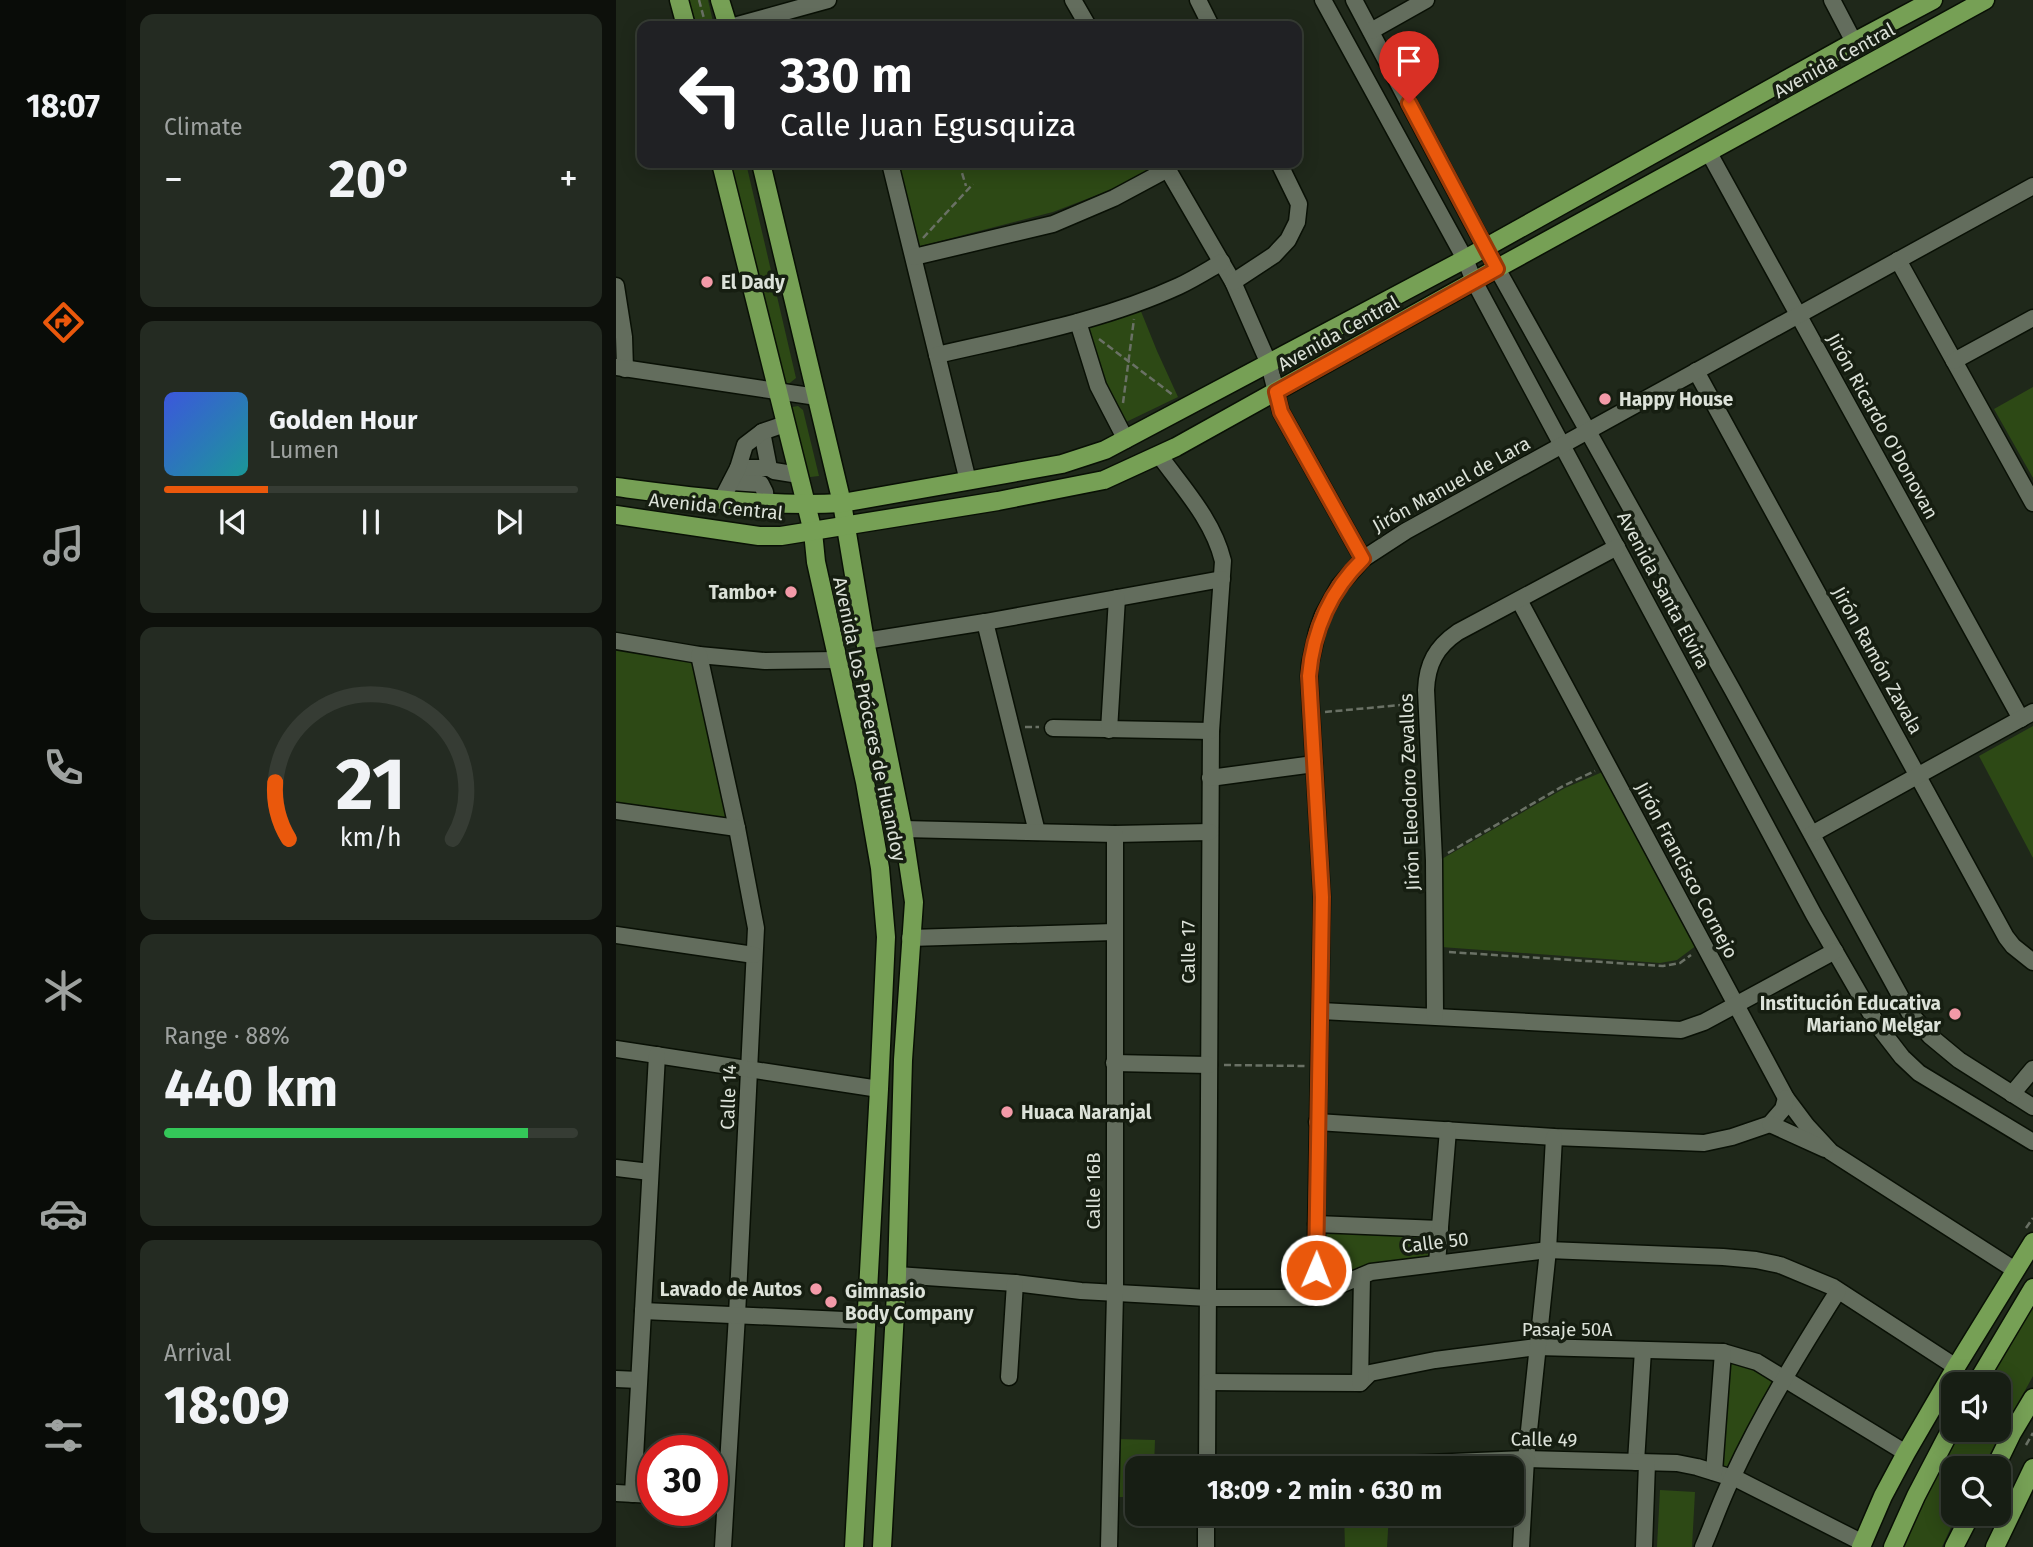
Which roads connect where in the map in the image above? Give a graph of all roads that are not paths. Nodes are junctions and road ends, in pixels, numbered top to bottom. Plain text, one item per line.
1 (679, 0) edge
2 (720, 0) edge
3 (828, 0) edge
4 (1073, 0) edge
5 (1198, 0) edge
6 (1323, 0) edge
7 (1354, 0) edge
8 (1426, 0) edge
9 (1832, 0) edge
10 (1933, 0) edge
11 (1985, 0) edge
12 (685, 21) edge
13 (726, 21) edge
14 (752, 21) edge
15 (1085, 21) edge
16 (1208, 21) edge
17 (1371, 31) junction
18 (1854, 42) junction
19 (1709, 153) junction
20 (722, 168) edge
21 (762, 168) edge
22 (891, 168) edge
23 (1163, 168) edge
24 (1167, 168) edge
25 (1281, 168) edge
26 (2033, 186) edge
27 (1485, 247) junction
28 (916, 250) junction
29 (1465, 259) junction
30 (1898, 260) junction
31 (1222, 262) junction
32 (1497, 269) junction
33 (1474, 281) junction
34 (1233, 282) junction
35 (616, 286) edge
36 (1798, 315) junction
37 (2033, 318) edge
38 (1078, 322) junction
39 (937, 355) junction
40 (1954, 361) junction
41 (1269, 364) junction
42 (620, 368) edge
43 (1696, 371) junction
44 (777, 391) junction
45 (1276, 392) junction
46 (817, 397) junction
47 (785, 424) junction
48 (1588, 431) junction
49 (762, 432) junction
50 (1126, 440) junction
51 (1563, 445) junction
52 (1159, 455) junction
53 (769, 468) junction
54 (734, 475) junction
55 (799, 475) junction
56 (968, 481) junction
57 (616, 487) edge
58 (720, 501) junction
59 (766, 503) junction
60 (842, 503) junction
61 (2033, 503) edge
62 (806, 505) junction
63 (616, 515) edge
64 (845, 525) junction
65 (813, 532) junction
66 (1616, 547) junction
67 (1363, 559) junction
68 (1222, 579) junction
69 (1117, 598) junction
70 (1518, 600) junction
71 (985, 622) junction
72 (616, 641) edge
73 (865, 641) junction
74 (699, 655) junction
75 (837, 660) junction
76 (2027, 715) edge
77 (1054, 728) road end
78 (1109, 730) junction
79 (1211, 731) junction
80 (1314, 764) junction
81 (1917, 776) junction
82 (1210, 778) junction
83 (616, 811) edge
84 (737, 828) junction
85 (903, 829) junction
86 (1037, 832) junction
87 (1210, 832) junction
88 (1115, 834) junction
89 (1812, 834) junction
90 (1114, 932) junction
91 (616, 935) edge
92 (910, 938) junction
93 (1835, 951) junction
94 (754, 955) junction
95 (2033, 962) edge
96 (1735, 1006) junction
97 (1321, 1011) junction
98 (1435, 1016) junction
99 (616, 1049) edge
100 (657, 1055) junction
101 (1114, 1063) junction
102 (1209, 1065) junction
103 (751, 1069) junction
104 (2033, 1069) edge
105 (879, 1089) junction
106 (2012, 1094) junction
107 (1786, 1098) junction
108 (2033, 1107) edge
109 (1317, 1122) junction
110 (1770, 1124) junction
111 (1448, 1130) junction
112 (1555, 1136) junction
113 (2033, 1142) edge
114 (1831, 1152) junction
115 (616, 1168) edge
116 (650, 1172) junction
117 (1316, 1223) junction
118 (1440, 1229) junction
119 (2033, 1242) edge
120 (1548, 1250) junction
121 (1437, 1263) junction
122 (2015, 1270) junction
123 (897, 1276) junction
124 (1362, 1276) junction
125 (1015, 1283) junction
126 (2033, 1288) edge
127 (1838, 1291) junction
128 (1115, 1293) junction
129 (1315, 1294) junction
130 (1208, 1297) junction
131 (643, 1311) junction
132 (737, 1315) junction
133 (866, 1321) junction
134 (1537, 1347) junction
135 (1643, 1350) junction
136 (1723, 1352) junction
137 (1955, 1367) junction
138 (1983, 1372) edge
139 (1009, 1377) dead end
140 (616, 1378) edge
141 (1784, 1379) junction
142 (639, 1380) junction
143 (1208, 1382) junction
144 (1360, 1383) junction
145 (2033, 1398) edge
146 (725, 1435) edge
147 (1945, 1442) edge
148 (1906, 1453) junction
149 (1207, 1456) edge
150 (2001, 1456) edge
151 (1526, 1459) junction
152 (1642, 1463) junction
153 (2033, 1468) edge
154 (1714, 1472) junction
155 (1732, 1478) junction
156 (624, 1493) edge
157 (721, 1526) edge
158 (1206, 1526) edge
159 (1964, 1526) edge
160 (1862, 1545) edge
161 (723, 1547) edge
162 (854, 1547) edge
163 (882, 1547) edge
164 (1109, 1547) edge
165 (1206, 1547) edge
166 (1521, 1547) edge
167 (1644, 1547) edge
168 (1703, 1547) edge
169 (1893, 1547) edge
170 (1954, 1547) edge
171 (1995, 1547) edge

1 - 12 main road
2 - 13 main road
3 - 14 street
4 - 15 street
5 - 16 street
6 - 29 street, Avenida Santa Elvira
7 - 17 street, Avenida Santa Elvira
8 - 17 street
9 - 18 street
10 - 18 main road, Avenida Central
11 - 19 main road, Avenida Central
17 - 27 street, Avenida Santa Elvira
18 - 27 main road, Avenida Central
19 - 32 main road, Avenida Central
19 - 36 street, Jirón Ricardo O'Donovan
20 - 44 main road, Avenida Los Próceres de Huandoy
21 - 46 main road, Avenida Los Próceres de Huandoy
22 - 28 street
23 - 28 street
24 - 31 street
25 - 34 street
26 - 30 street, Jirón Manuel de Lara
27 - 29 main road, Avenida Central
27 - 32 street, Avenida Santa Elvira
28 - 39 street
29 - 33 street, Avenida Santa Elvira
29 - 41 main road, Avenida Central
30 - 36 street, Jirón Manuel de Lara
30 - 40 street
31 - 34 street
31 - 38 street
32 - 33 main road, Avenida Central
32 - 48 street, Avenida Santa Elvira
33 - 45 main road, Avenida Central
33 - 51 street, Avenida Santa Elvira
34 - 41 street
35 - 42 street
36 - 43 street, Jirón Manuel de Lara
36 - 76 street, Jirón Ricardo O'Donovan
37 - 40 street
38 - 39 street
38 - 50 street
39 - 56 street
40 - 61 street
41 - 45 street
41 - 50 main road, Avenida Central
42 - 44 street
43 - 48 street, Jirón Manuel de Lara
43 - 81 street, Jirón Ramón Zavala
44 - 46 street
44 - 47 main road, Avenida Los Próceres de Huandoy
45 - 52 main road, Avenida Central
45 - 67 street
46 - 60 main road, Avenida Los Próceres de Huandoy
47 - 49 street
47 - 55 main road, Avenida Los Próceres de Huandoy
48 - 51 street, Jirón Manuel de Lara
48 - 89 street, Avenida Santa Elvira
49 - 53 street
49 - 54 street
50 - 56 main road, Avenida Central
51 - 66 street, Avenida Santa Elvira
51 - 67 street, Jirón Manuel de Lara
52 - 64 main road, Avenida Central
52 - 68 street, Calle 17
53 - 54 street
53 - 55 street
54 - 58 street
54 - 59 street
55 - 62 main road, Avenida Los Próceres de Huandoy
56 - 60 main road, Avenida Central
57 - 58 main road, Avenida Central
58 - 59 main road, Avenida Central
59 - 62 main road, Avenida Central
60 - 62 main road, Avenida Central
60 - 64 main road, Avenida Los Próceres de Huandoy
62 - 65 main road, Avenida Los Próceres de Huandoy
63 - 65 main road, Avenida Central
64 - 65 main road, Avenida Central
64 - 73 main road, Avenida Los Próceres de Huandoy
65 - 75 main road, Avenida Los Próceres de Huandoy
66 - 70 street, Jirón Eleodoro Zevallos
66 - 93 street, Avenida Santa Elvira
67 - 80 street, Jirón Manuel de Lara
68 - 69 street
68 - 79 street, Calle 17
69 - 71 street
69 - 78 street
70 - 96 street, Jirón Francisco Cornejo
70 - 98 street, Jirón Eleodoro Zevallos
71 - 73 street
71 - 86 street
72 - 74 street
73 - 85 main road, Avenida Los Próceres de Huandoy
74 - 75 street
74 - 84 street, Calle 14
75 - 105 main road, Avenida Los Próceres de Huandoy
76 - 81 street
77 - 78 street
78 - 79 street
79 - 82 street, Calle 17
80 - 82 street
80 - 97 street, Jirón Manuel de Lara
81 - 89 street
81 - 95 street, Jirón Ramón Zavala
82 - 87 street, Calle 17
83 - 84 street
84 - 94 street, Calle 14
85 - 86 street
85 - 92 main road, Avenida Los Próceres de Huandoy
86 - 88 street
87 - 88 street
87 - 102 street, Calle 17
88 - 90 street, Calle 16B
89 - 106 street, Avenida Santa Elvira
90 - 92 street
90 - 101 street, Calle 16B
91 - 94 street
92 - 123 main road, Avenida Los Próceres de Huandoy
93 - 96 street
93 - 113 street, Avenida Santa Elvira
94 - 103 street, Calle 14
96 - 98 street
96 - 107 street, Jirón Francisco Cornejo
97 - 98 street
97 - 109 street, Jirón Manuel de Lara
99 - 100 street
100 - 103 street
100 - 116 street
101 - 102 street
101 - 128 street, Calle 16B
102 - 130 street, Calle 17
103 - 105 street
103 - 132 street, Calle 14
104 - 106 street
105 - 133 main road, Avenida Los Próceres de Huandoy
106 - 108 street, Avenida Santa Elvira
107 - 110 street
107 - 114 street, Jirón Francisco Cornejo
109 - 111 street
109 - 117 street, Jirón Manuel de Lara
110 - 112 street
110 - 114 street, Jirón Francisco Cornejo
111 - 112 street
111 - 118 street
112 - 120 street
114 - 122 street, Jirón Francisco Cornejo
115 - 116 street
116 - 131 street
117 - 118 street
117 - 129 street, Jirón Manuel de Lara
118 - 121 street
119 - 122 main road
120 - 121 street, Calle 50
120 - 127 street, Calle 50
120 - 134 street
121 - 124 street, Calle 50
122 - 137 main road
123 - 125 street, Calle 50
123 - 163 main road, Avenida Los Próceres de Huandoy
124 - 129 street, Calle 50
124 - 144 street
125 - 128 street, Calle 50
125 - 139 street
126 - 138 main road
127 - 137 street, Calle 50
127 - 141 street
128 - 130 street, Calle 50
128 - 164 street, Calle 16B
129 - 130 street, Calle 50
130 - 143 street, Calle 17
131 - 132 street
131 - 142 street
132 - 133 street
132 - 146 street, Calle 14
133 - 162 main road, Avenida Los Próceres de Huandoy
134 - 135 street, Pasaje 50A
134 - 144 street, Pasaje 50A
134 - 151 street
135 - 136 street, Pasaje 50A
135 - 152 street
136 - 141 street, Pasaje 50A
136 - 154 street
137 - 148 main road
140 - 142 street
141 - 148 street, Pasaje 50A
141 - 155 street
142 - 156 street
143 - 144 street, Pasaje 50A
143 - 149 street, Calle 17
145 - 150 main road
147 - 169 main road
148 - 160 main road
151 - 152 street, Calle 49
151 - 166 street
152 - 154 street, Calle 49
152 - 167 street
153 - 171 main road
154 - 155 street, Calle 49
155 - 160 street, Calle 49
155 - 168 street
157 - 161 street, Calle 14
158 - 165 street
159 - 170 main road

